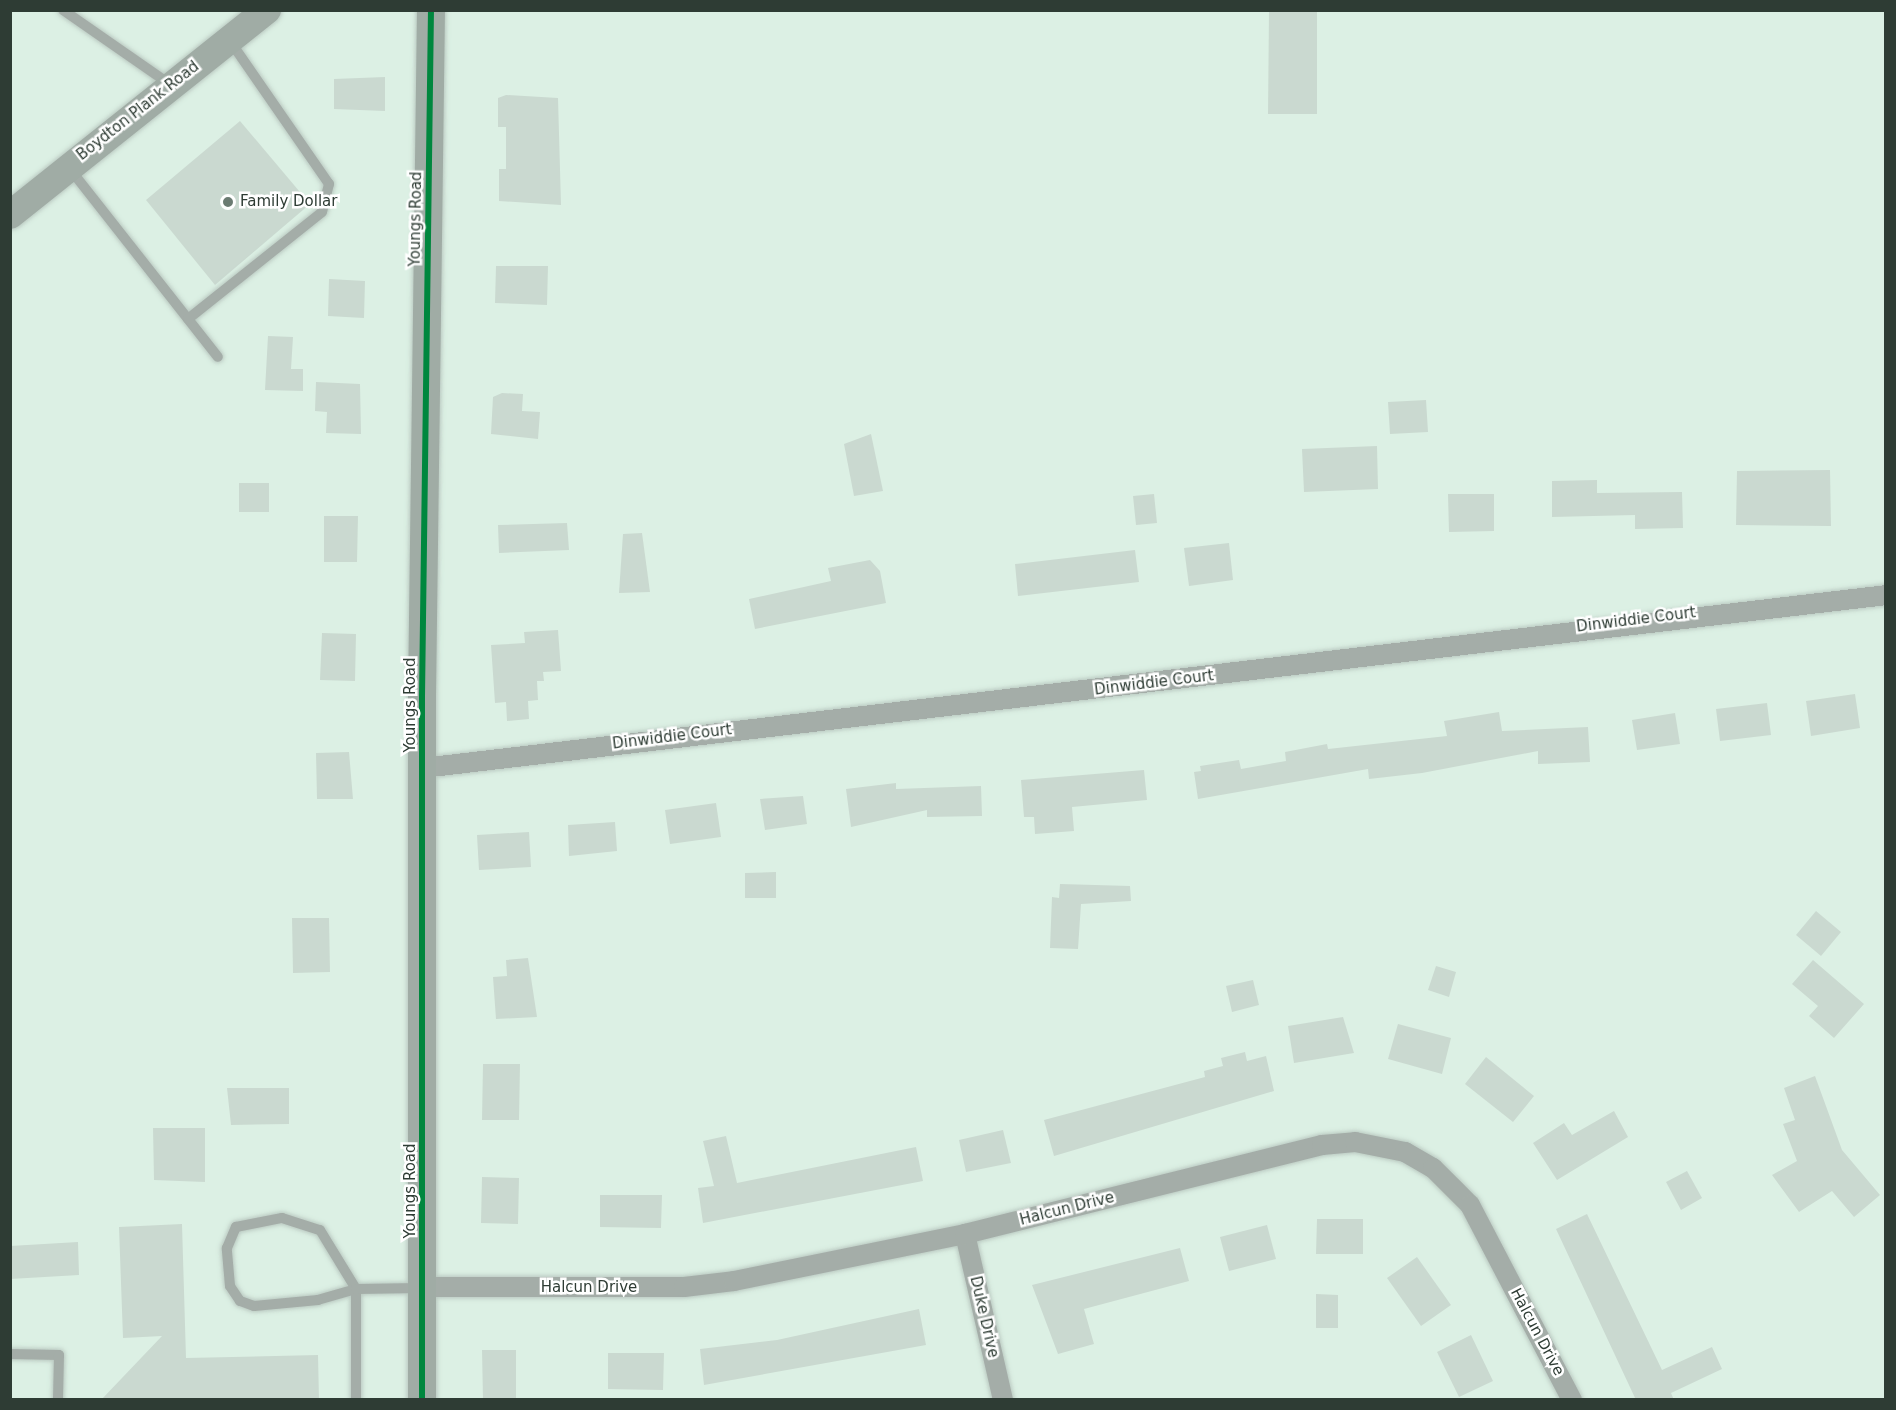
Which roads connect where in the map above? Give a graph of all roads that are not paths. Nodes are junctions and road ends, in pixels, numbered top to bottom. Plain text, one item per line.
1 (63, 10) edge
2 (267, 10) edge
3 (427, 16) edge
4 (229, 40) junction
5 (171, 85) junction
6 (68, 166) junction
7 (10, 214) edge
8 (188, 319) junction
9 (218, 357) dead end
10 (1886, 595) edge
11 (423, 768) junction
12 (965, 1234) junction
13 (423, 1287) junction
14 (356, 1289) junction
15 (10, 1354) edge
16 (58, 1400) edge
17 (356, 1400) edge
18 (422, 1400) edge
19 (1003, 1400) edge
20 (1572, 1400) edge

1 - 5 lane
2 - 4 street, Boydton Plank Road
3 - 11 street, Youngs Road
4 - 5 street, Boydton Plank Road
4 - 8 lane
5 - 6 street, Boydton Plank Road
6 - 7 street, Boydton Plank Road
6 - 8 lane
8 - 9 lane
10 - 11 street, Dinwiddie Court
11 - 13 street, Youngs Road
12 - 13 street, Halcun Drive
12 - 19 street, Duke Drive
12 - 20 street, Halcun Drive
13 - 14 lane
13 - 18 street, Youngs Road
14 - 14 lane
14 - 17 lane
15 - 16 lane

